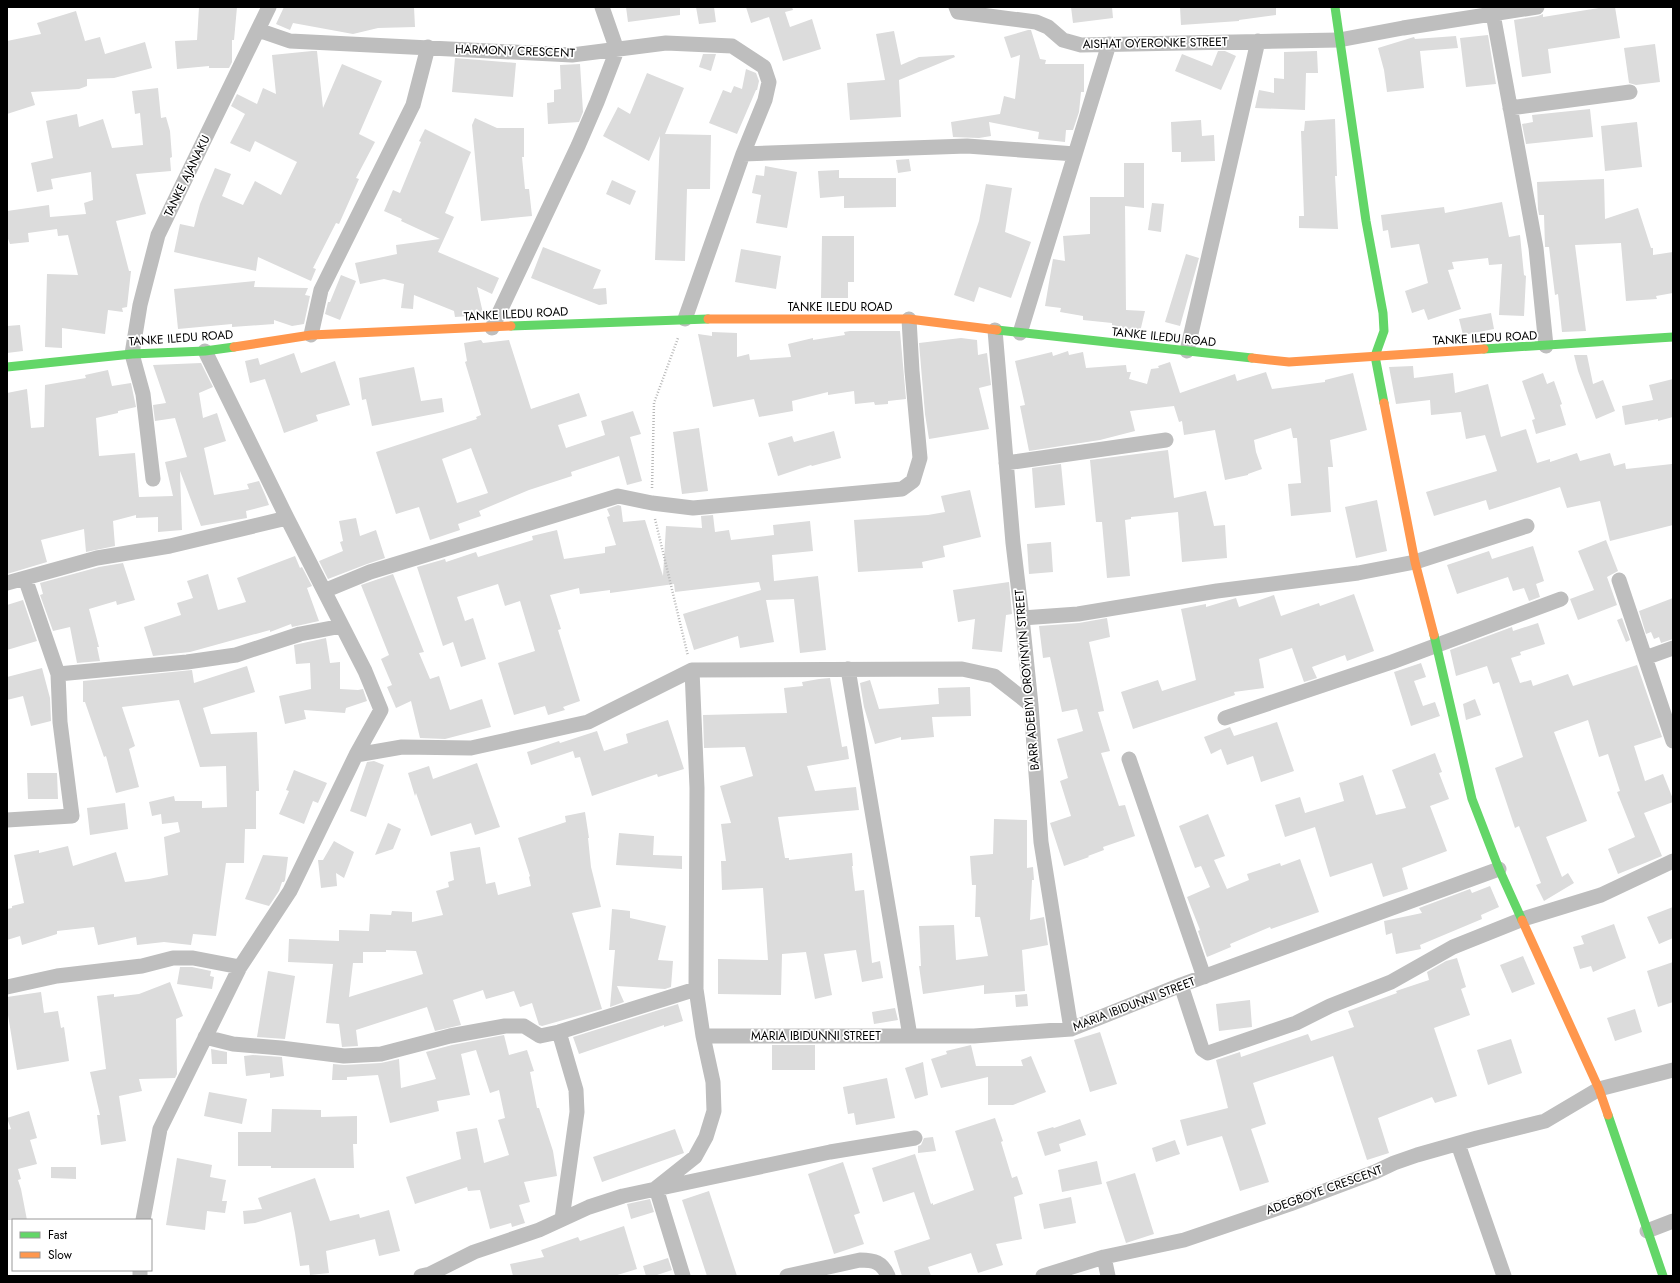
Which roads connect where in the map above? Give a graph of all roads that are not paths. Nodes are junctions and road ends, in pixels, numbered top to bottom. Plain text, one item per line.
1 (269, 7) edge
2 (602, 7) edge
3 (956, 7) edge
4 (1335, 7) edge
5 (1537, 7) edge
6 (1493, 14) junction
7 (258, 30) junction
8 (1339, 40) junction
9 (1258, 41) junction
10 (1109, 44) junction
11 (428, 47) junction
12 (617, 50) junction
13 (1630, 92) dead end
14 (1510, 108) junction
15 (743, 154) junction
16 (1075, 154) junction
17 (686, 319) junction
18 (909, 319) junction
19 (492, 328) junction
20 (995, 330) junction
21 (1020, 333) junction
22 (311, 335) junction
23 (1673, 337) edge
24 (1546, 346) junction
25 (205, 351) junction
26 (1187, 351) junction
27 (132, 354) junction
28 (1376, 356) junction
29 (7, 367) edge
30 (1166, 440) dead end
31 (1006, 463) junction
32 (153, 479) dead end
33 (287, 518) junction
34 (1527, 526) dead end
35 (1415, 562) junction
36 (25, 578) junction
37 (1619, 580) dead end
38 (7, 583) edge
39 (324, 591) junction
40 (1561, 599) dead end
41 (1022, 618) junction
42 (342, 626) junction
43 (1437, 645) junction
44 (1673, 648) edge
45 (1645, 658) junction
46 (848, 669) junction
47 (692, 670) junction
48 (58, 674) junction
49 (1030, 705) junction
50 (1225, 718) dead end
51 (1673, 741) edge
52 (356, 755) junction
53 (1129, 759) dead end
54 (7, 820) edge
55 (1673, 861) edge
56 (1499, 869) junction
57 (1522, 919) junction
58 (240, 968) junction
59 (1204, 977) junction
60 (1181, 985) junction
61 (7, 987) edge
62 (696, 988) junction
63 (1071, 1029) junction
64 (559, 1032) junction
65 (703, 1036) junction
66 (910, 1036) junction
67 (205, 1037) junction
68 (1673, 1070) edge
69 (1599, 1090) junction
70 (915, 1138) dead end
71 (1458, 1144) junction
72 (656, 1188) junction
73 (143, 1219) edge
74 (562, 1219) junction
75 (1673, 1221) edge
76 (1647, 1230) junction
77 (1104, 1257) junction
78 (421, 1276) edge
79 (683, 1276) edge
80 (787, 1276) edge
81 (888, 1276) edge
82 (1043, 1276) edge
83 (1108, 1276) edge
84 (1504, 1276) edge
85 (1663, 1276) edge

1 - 7 street, TANKE AJANAKU
2 - 12 street
3 - 10 street, AISHAT OYERONKE STREET
4 - 8 street
5 - 6 street, AISHAT OYERONKE STREET
6 - 8 street, AISHAT OYERONKE STREET
6 - 14 street
7 - 11 street, HARMONY CRESCENT
7 - 27 street, TANKE AJANAKU
8 - 9 street, AISHAT OYERONKE STREET
8 - 28 street
9 - 10 street, AISHAT OYERONKE STREET
9 - 26 street
10 - 16 street
11 - 12 street, HARMONY CRESCENT
11 - 22 street
12 - 15 street, HARMONY CRESCENT
12 - 19 street
13 - 14 street
14 - 24 street
15 - 16 street
15 - 17 street, HARMONY CRESCENT
16 - 21 street
17 - 18 street, TANKE ILEDU ROAD
17 - 19 street, TANKE ILEDU ROAD
18 - 20 street, TANKE ILEDU ROAD
18 - 39 street
19 - 22 street, TANKE ILEDU ROAD
20 - 21 street, TANKE ILEDU ROAD
20 - 31 street, BARR ADEBIYI OROYINYIN STREET
21 - 26 street, TANKE ILEDU ROAD
22 - 25 street, TANKE ILEDU ROAD
23 - 24 street, TANKE ILEDU ROAD
24 - 28 street, TANKE ILEDU ROAD
25 - 27 street, TANKE ILEDU ROAD
25 - 33 street
26 - 28 street, TANKE ILEDU ROAD
27 - 29 street, TANKE ILEDU ROAD
27 - 32 street
28 - 35 street
30 - 31 street
31 - 41 street, BARR ADEBIYI OROYINYIN STREET
33 - 36 street
33 - 39 street
34 - 35 street
35 - 41 street
35 - 43 street
36 - 38 street
36 - 48 street
37 - 45 street
39 - 42 street
40 - 43 street
41 - 49 street, BARR ADEBIYI OROYINYIN STREET
42 - 48 street
42 - 52 street
43 - 50 street
43 - 56 street
44 - 45 street
45 - 51 street
46 - 47 street
46 - 49 street
46 - 66 street
47 - 52 street
47 - 62 street
48 - 54 street
49 - 63 street, BARR ADEBIYI OROYINYIN STREET
52 - 58 street
53 - 59 street
55 - 57 street
56 - 57 street
56 - 59 street, MARIA IBIDUNNI STREET
57 - 60 street
57 - 69 street
58 - 61 street
58 - 67 street
59 - 60 street, MARIA IBIDUNNI STREET
60 - 63 street, MARIA IBIDUNNI STREET
62 - 64 street
62 - 65 street
63 - 66 street, MARIA IBIDUNNI STREET
64 - 67 street
64 - 74 street
65 - 66 street, MARIA IBIDUNNI STREET
65 - 72 street
67 - 73 street
68 - 69 street, ADEGBOYE CRESCENT
69 - 71 street, ADEGBOYE CRESCENT
69 - 76 street
70 - 72 street
71 - 77 street, ADEGBOYE CRESCENT
71 - 84 street
72 - 74 street
72 - 79 street
74 - 78 street
75 - 76 street
76 - 85 street
77 - 82 street, ADEGBOYE CRESCENT
77 - 83 street
80 - 81 street

